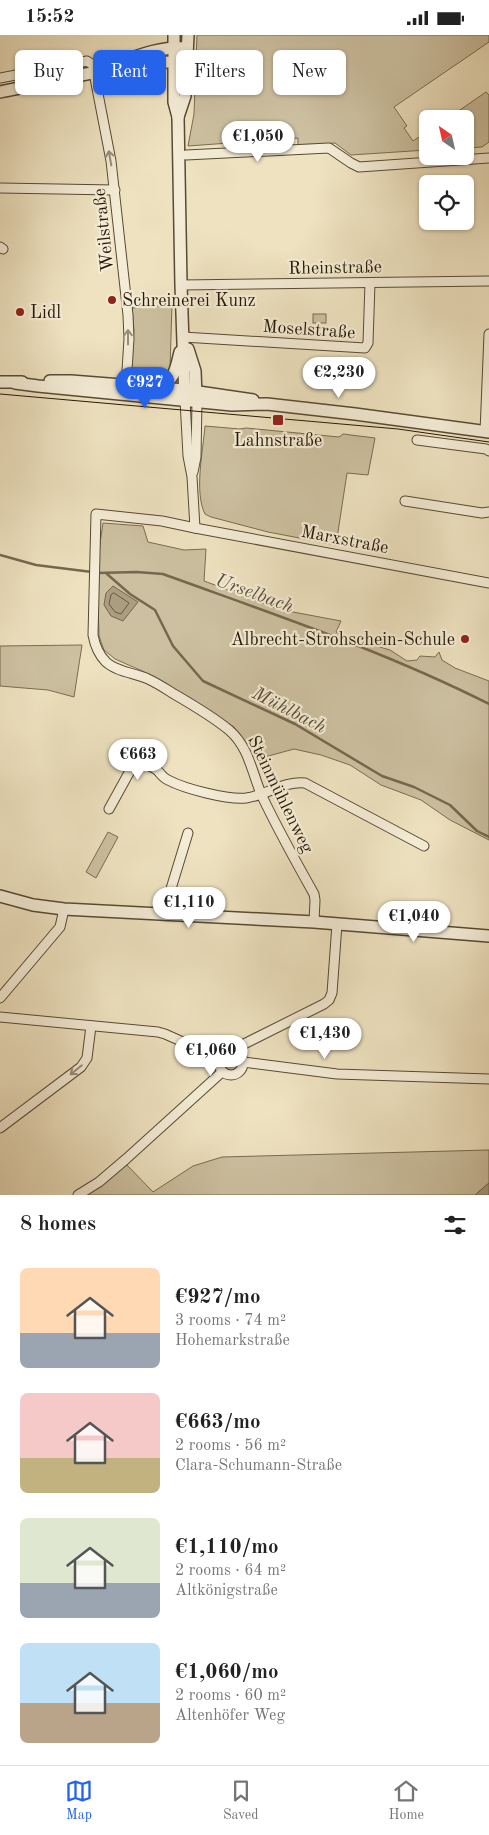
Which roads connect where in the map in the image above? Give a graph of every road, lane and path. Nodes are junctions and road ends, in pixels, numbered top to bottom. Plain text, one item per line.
1 (188, 35) edge
2 (174, 41) edge
3 (188, 48) joint
4 (151, 50) edge
5 (173, 61) junction
6 (166, 62) edge
7 (93, 65) edge
8 (93, 74) edge
9 (0, 78) edge
10 (0, 92) edge
11 (100, 95) edge
12 (185, 95) edge
13 (178, 117) junction
14 (186, 155) dead end
15 (489, 158) edge
16 (0, 188) edge
17 (115, 190) junction
18 (489, 281) edge
19 (370, 283) junction
20 (180, 285) junction
21 (489, 335) edge
22 (184, 337) junction
23 (0, 383) edge
24 (14, 383) junction
25 (126, 386) junction
26 (160, 388) junction
27 (191, 396) junction
28 (266, 404) junction
29 (487, 432) edge
30 (417, 440) dead end
31 (489, 451) edge
32 (405, 501) dead end
33 (489, 512) edge
34 (96, 514) joint
35 (195, 527) junction
36 (489, 583) edge
37 (261, 794) junction
38 (110, 809) dead end
39 (188, 833) dead end
40 (424, 846) dead end
41 (0, 896) edge
42 (64, 909) junction
43 (165, 915) junction
44 (314, 922) junction
45 (337, 924) junction
46 (489, 936) edge
47 (0, 998) edge
48 (0, 1017) edge
49 (91, 1026) junction
50 (238, 1053) junction
51 (219, 1057) junction
52 (243, 1062) junction
53 (222, 1072) junction
54 (489, 1079) edge
55 (0, 1128) edge
56 (78, 1195) edge

1 - 3 street
2 - 3 street
2 - 4 street
2 - 5 street
5 - 6 street
5 - 13 street
7 - 9 street
8 - 10 street
17 -> 11 street, Weilstraße
12 - 13 street
13 - 20 street
14 - 15 street
16 - 17 street
25 -> 17 street, Weilstraße
18 - 19 street, Rheinstraße
19 - 20 street, Rheinstraße
19 - 22 street, Moselstraße
20 - 22 street
21 - 29 street
22 - 26 street
22 - 27 street
23 - 24 street
24 - 25 street
24 - 27 street
25 - 26 street
26 - 27 street
27 - 28 street
27 - 28 street
27 - 35 street
28 - 29 street
30 - 31 street
32 - 33 street
34 - 35 street, Marxstraße
34 - 37 street, Steinmühlenweg
35 - 36 street, Marxstraße
37 - 38 street
37 - 40 street
37 - 44 street, Steinmühlenweg
39 - 43 street
41 - 42 street
42 - 43 street
42 - 47 street
43 - 44 street
44 - 45 street
45 - 46 street
45 - 50 street
48 - 49 street
49 - 51 street
49 -> 55 street
50 - 51 street
50 - 52 street
51 - 53 street
52 - 53 street
52 - 54 street
53 - 56 street

